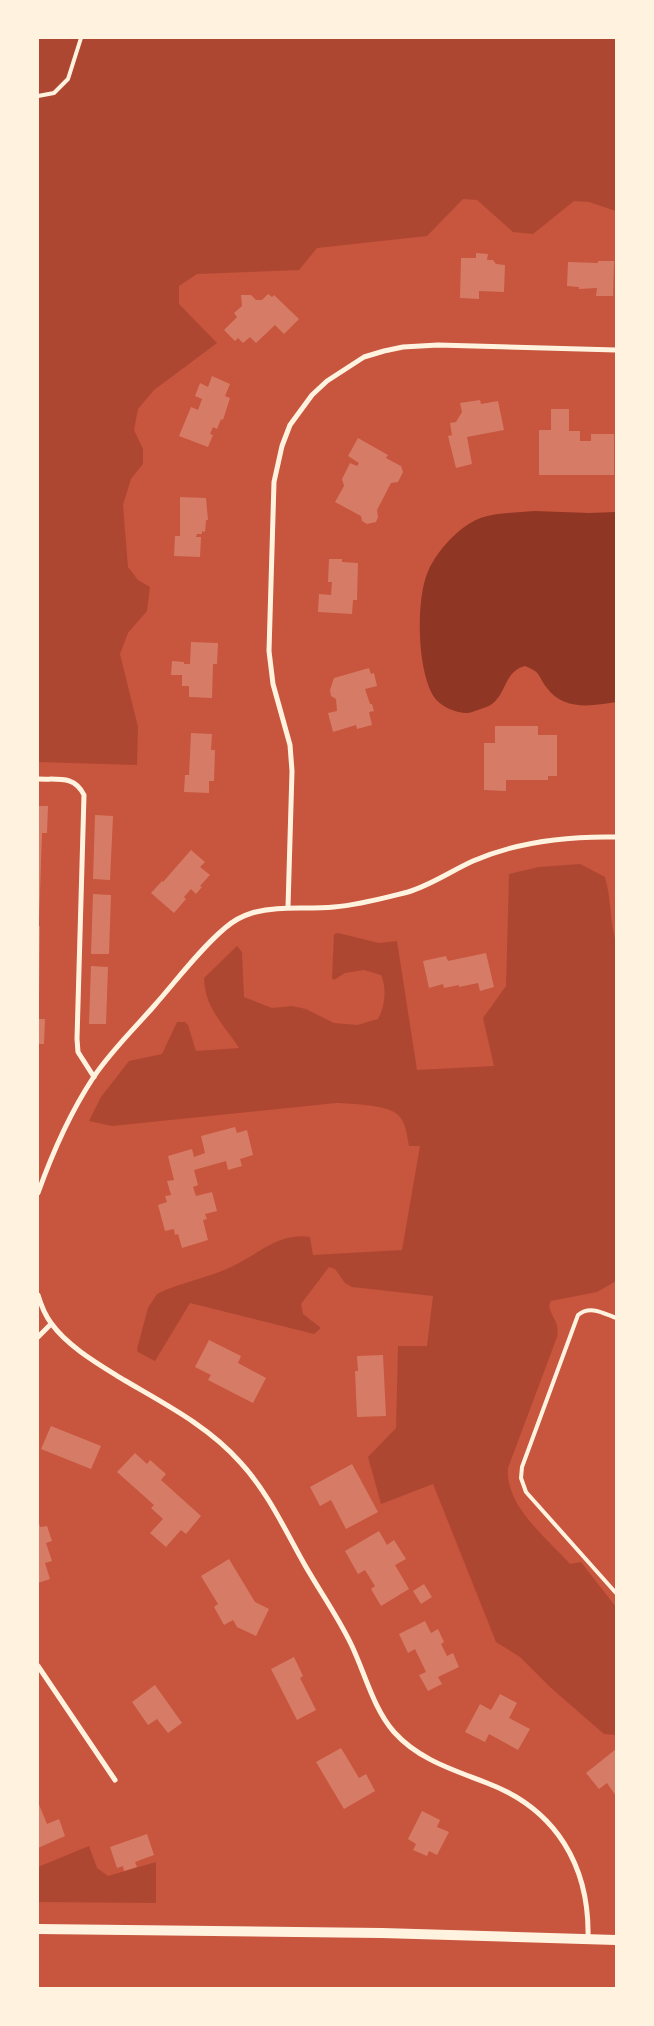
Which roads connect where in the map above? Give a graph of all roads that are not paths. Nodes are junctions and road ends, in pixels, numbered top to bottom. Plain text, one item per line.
1 (81, 38) edge
2 (38, 96) edge
3 (616, 350) edge
4 (38, 779) edge
5 (616, 837) edge
6 (288, 907) junction
7 (94, 1077) junction
8 (38, 1193) edge
9 (38, 1295) edge
10 (616, 1318) edge
11 (51, 1324) junction
12 (38, 1337) edge
13 (616, 1593) edge
14 (38, 1666) edge
15 (115, 1780) dead end
16 (38, 1929) edge
17 (588, 1939) junction
18 (616, 1940) edge

1 - 2 lane
3 - 6 street
4 - 7 street
5 - 6 street
6 - 7 street
7 - 8 street
9 - 11 street
10 - 13 lane
11 - 12 street
11 - 17 street
14 - 15 street
16 - 17 main road
17 - 18 main road

